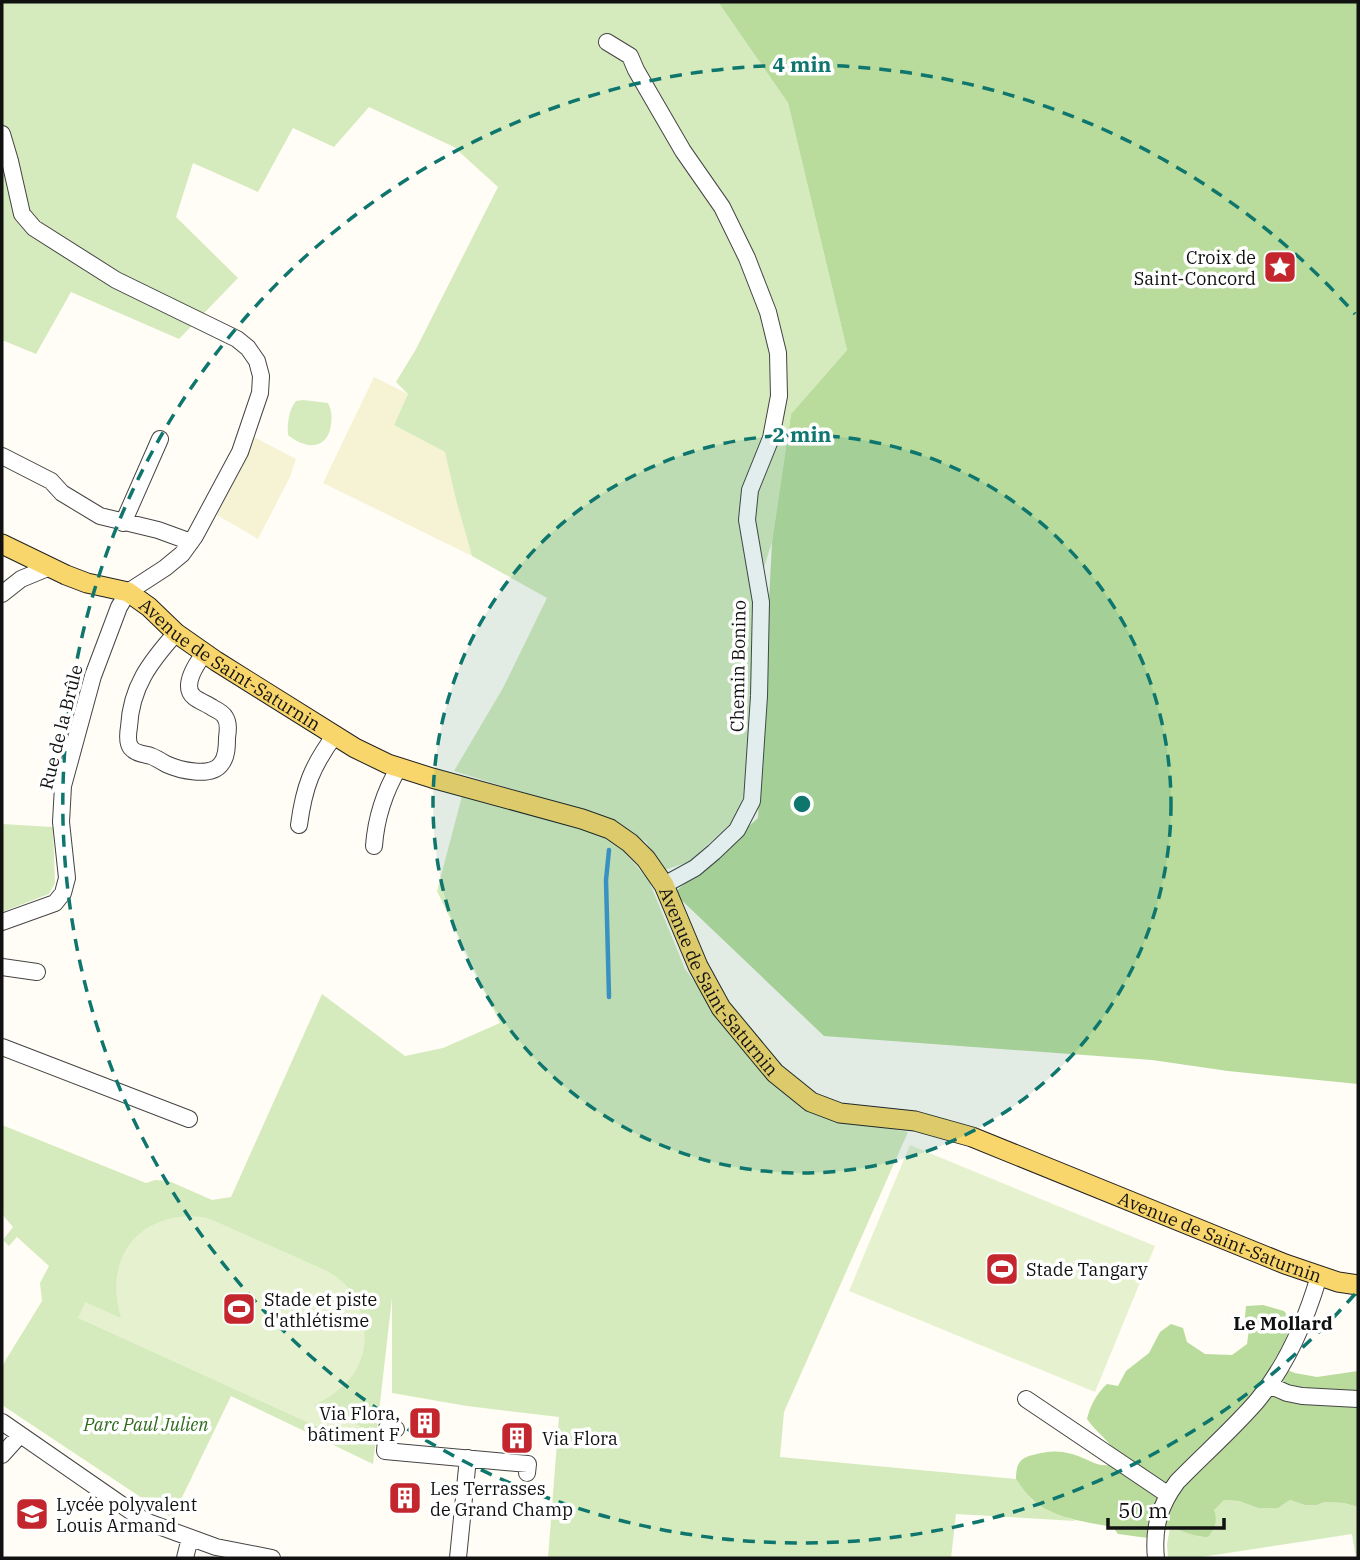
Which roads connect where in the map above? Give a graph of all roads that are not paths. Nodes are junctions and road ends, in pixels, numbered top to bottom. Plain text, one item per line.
1 (607, 41) dead end
2 (2, 134) edge
3 (160, 439) dead end
4 (2, 456) edge
5 (123, 523) junction
6 (191, 542) junction
7 (2, 544) edge
8 (50, 567) junction
9 (128, 592) junction
10 (2, 594) edge
11 (176, 633) junction
12 (204, 654) junction
13 (335, 735) junction
14 (398, 767) junction
15 (299, 825) dead end
16 (374, 846) dead end
17 (664, 886) junction
18 (2, 922) edge
19 (2, 967) edge
20 (37, 972) dead end
21 (2, 1047) edge
22 (189, 1119) dead end
23 (1319, 1276) junction
24 (1358, 1285) edge
25 (1269, 1385) junction
26 (1026, 1399) dead end
27 (1358, 1399) edge
28 (2, 1422) edge
29 (396, 1429) dead end
30 (20, 1435) junction
31 (2, 1455) edge
32 (468, 1458) junction
33 (527, 1473) dead end
34 (1167, 1494) junction
35 (190, 1538) junction
36 (185, 1558) edge
37 (272, 1558) edge
38 (458, 1558) edge
39 (1156, 1558) edge

1 - 17 street, Chemin Bonino
2 - 6 street
3 - 5 street
4 - 5 street
5 - 6 street
6 - 9 street
7 - 8 main road
8 - 9 main road
8 - 10 street
9 - 11 main road, Avenue de Saint-Saturnin
9 - 18 street, Rue de la Brûle
11 - 12 main road, Avenue de Saint-Saturnin
11 - 12 street
12 - 13 main road, Avenue de Saint-Saturnin
13 - 14 main road, Avenue de Saint-Saturnin
13 - 15 street
14 - 16 street
14 - 17 main road, Avenue de Saint-Saturnin
17 - 23 main road, Avenue de Saint-Saturnin
19 - 20 street
21 - 22 street
23 - 24 main road, Avenue de Saint-Saturnin
23 - 25 street
25 - 27 street
25 - 34 street
26 - 34 street
28 - 30 street
29 - 32 street
30 - 31 street
30 - 35 street
32 - 33 street
32 - 38 street
34 - 39 street
35 - 36 street
35 - 37 street

